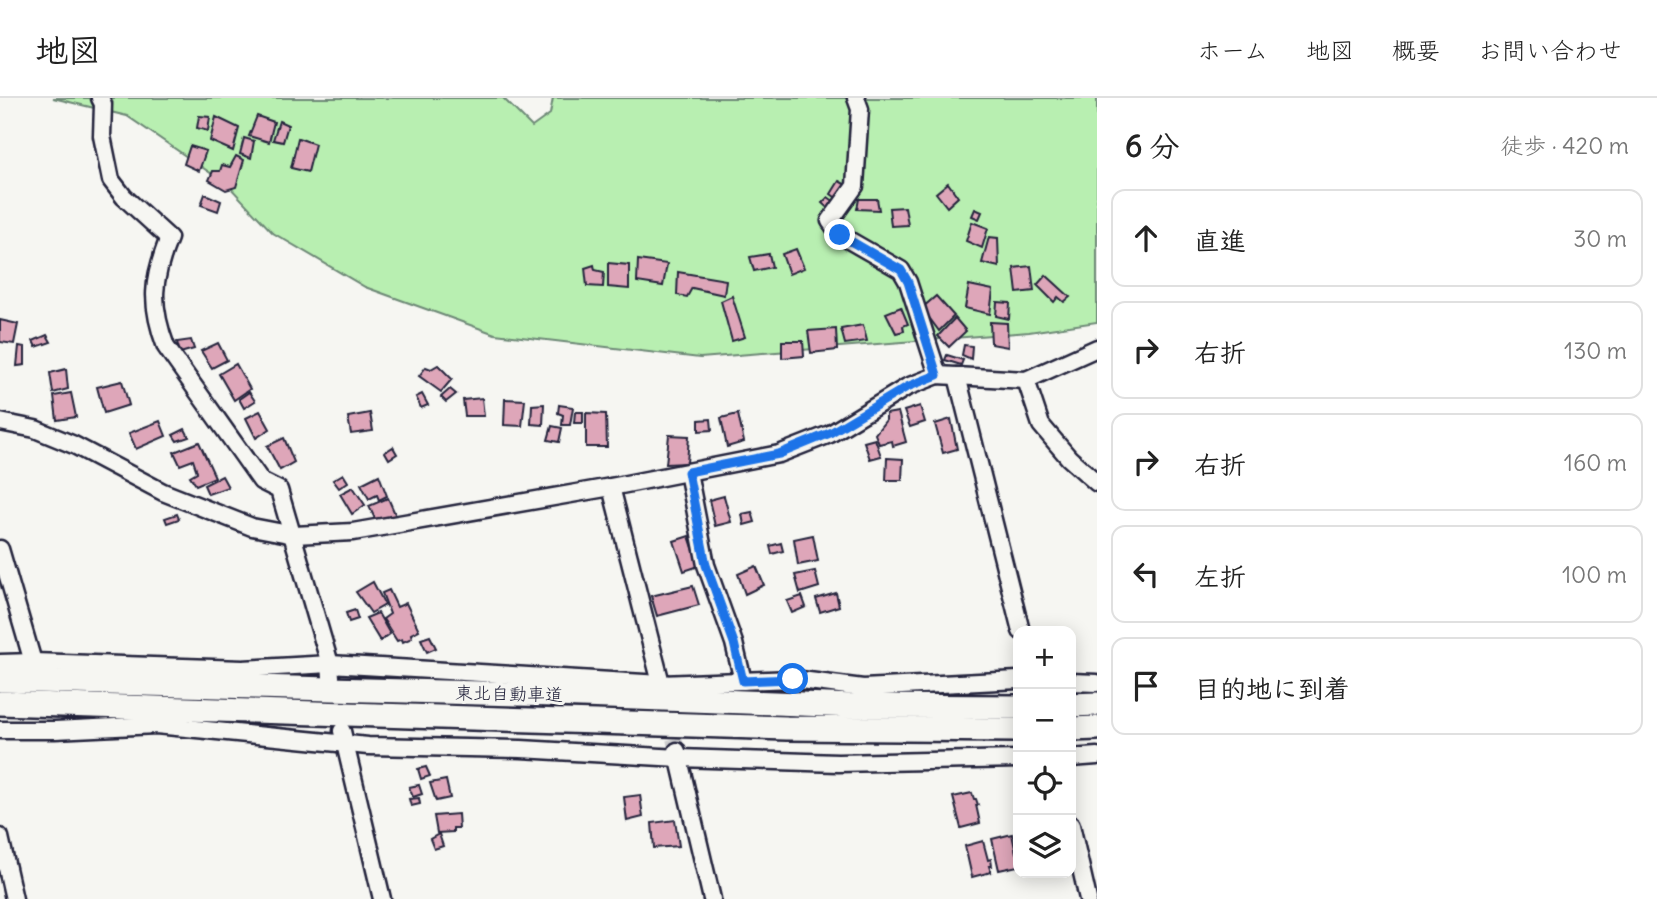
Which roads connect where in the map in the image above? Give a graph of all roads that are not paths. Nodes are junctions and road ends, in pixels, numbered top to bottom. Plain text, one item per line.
1 (100, 98) edge
2 (856, 98) edge
3 (1097, 348) edge
4 (937, 375) junction
5 (957, 376) junction
6 (1026, 380) junction
7 (0, 422) edge
8 (688, 472) junction
9 (1097, 483) edge
10 (611, 487) junction
11 (294, 536) junction
12 (0, 549) edge
13 (1020, 626) edge
14 (33, 662) junction
15 (0, 663) edge
16 (330, 671) junction
17 (0, 680) edge
18 (1013, 680) edge
19 (743, 681) junction
20 (1076, 682) edge
21 (1097, 683) edge
22 (662, 688) junction
23 (0, 703) edge
24 (1097, 704) edge
25 (1076, 705) edge
26 (1013, 707) edge
27 (1097, 728) edge
28 (1076, 729) edge
29 (0, 730) edge
30 (1013, 730) edge
31 (344, 737) junction
32 (678, 754) junction
33 (1097, 756) edge
34 (1076, 758) edge
35 (1013, 759) edge
36 (0, 836) edge
37 (1076, 847) edge
38 (14, 899) edge
39 (382, 899) edge
40 (712, 899) edge
41 (1088, 899) edge

1 - 11 street
2 - 4 street
3 - 6 street
4 - 5 street
4 - 8 street
5 - 6 street
5 - 13 street
6 - 9 street
7 - 11 street
8 - 10 street
8 - 19 street
10 - 11 street
10 - 22 street
11 - 16 street
12 - 14 street
14 - 15 street
14 - 16 street
16 - 22 street
17 - 26 highway, 東北自動車道
18 - 19 street
19 - 22 street
20 - 21 street
23 - 30 highway, 東北自動車道
24 - 25 highway
27 - 28 highway
29 - 31 street
31 - 32 street
31 - 39 street
32 - 35 street
32 - 40 street
33 - 34 street
36 - 38 street
37 - 41 street

